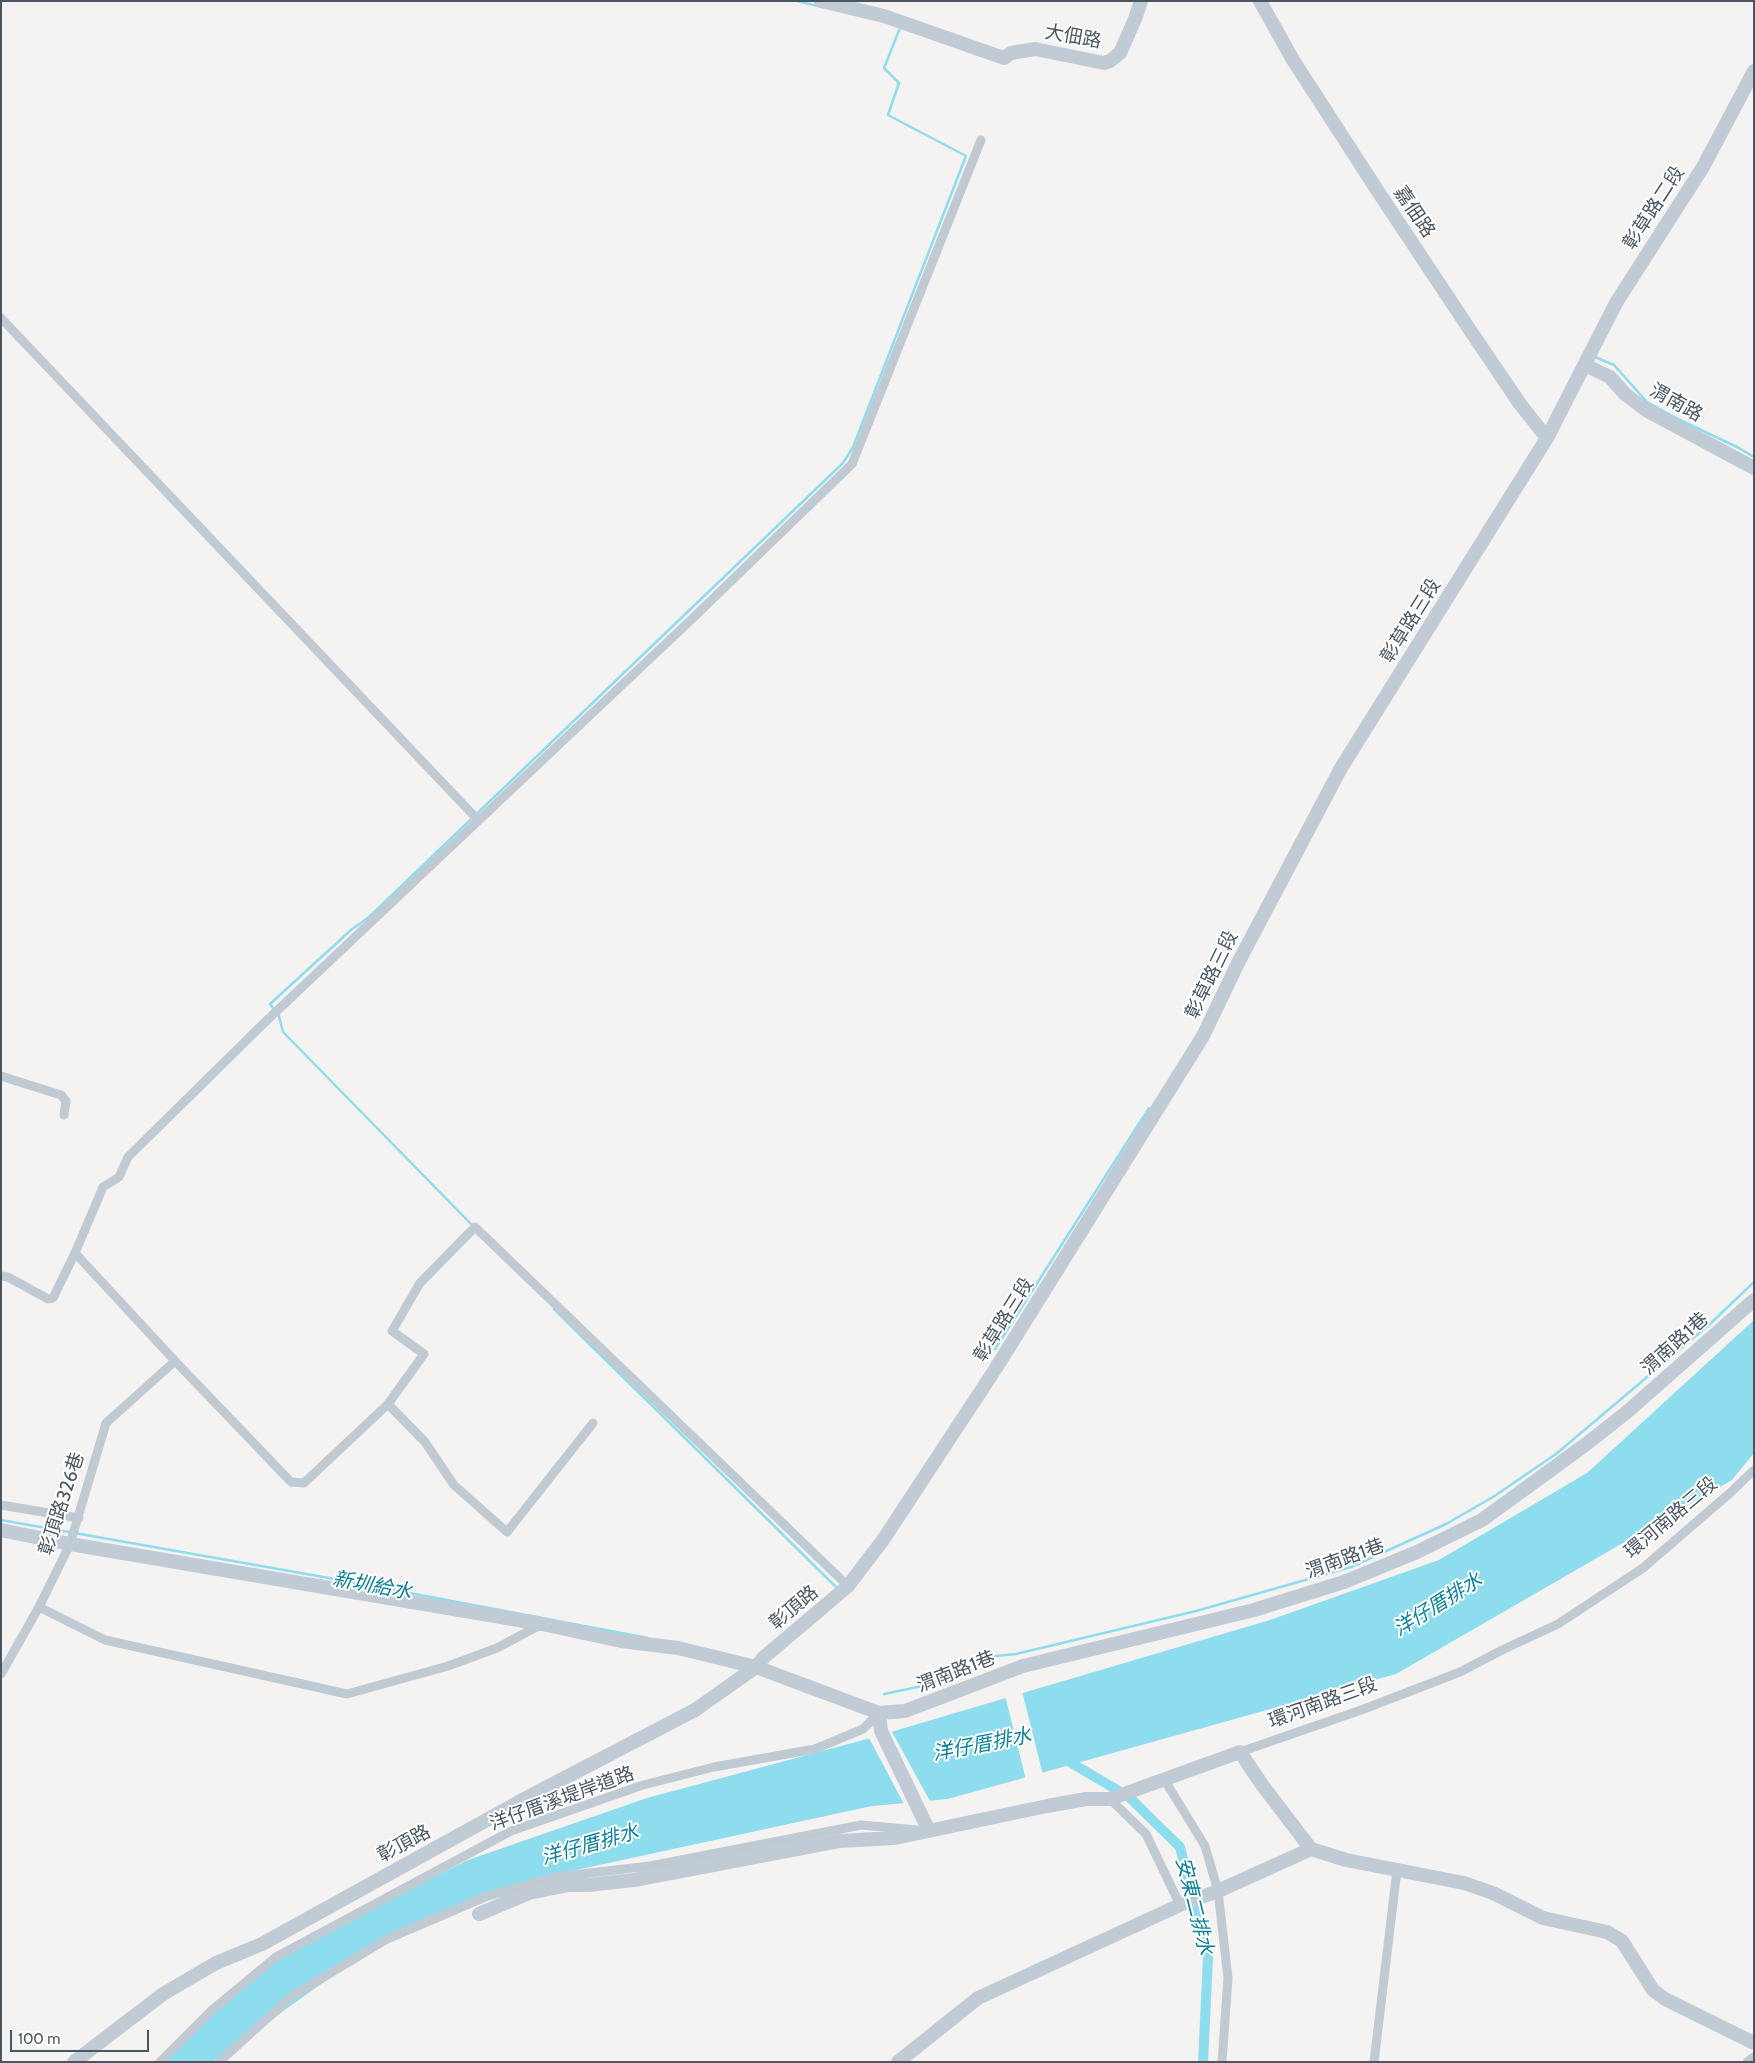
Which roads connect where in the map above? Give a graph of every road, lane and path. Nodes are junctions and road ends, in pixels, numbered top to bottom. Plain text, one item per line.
1 (821, 1) edge
2 (1140, 1) edge
3 (1260, 1) edge
4 (1754, 70) edge
5 (981, 140) dead end
6 (1, 318) edge
7 (1585, 365) junction
8 (1548, 438) junction
9 (1754, 468) edge
10 (478, 820) junction
11 (1, 1076) edge
12 (64, 1115) dead end
13 (75, 1253) junction
14 (1, 1276) edge
15 (1754, 1300) edge
16 (175, 1362) junction
17 (388, 1404) junction
18 (593, 1423) dead end
19 (1754, 1470) edge
20 (1, 1505) edge
21 (78, 1518) junction
22 (1, 1530) edge
23 (71, 1541) junction
24 (848, 1586) junction
25 (39, 1607) junction
26 (542, 1624) junction
27 (760, 1662) junction
28 (1, 1674) edge
29 (878, 1712) junction
30 (1240, 1752) junction
31 (1159, 1780) junction
32 (1110, 1799) junction
33 (929, 1831) junction
34 (1311, 1849) junction
35 (1397, 1870) junction
36 (1214, 1892) junction
37 (1183, 1904) junction
38 (479, 1914) dead end
39 (1754, 2043) edge
40 (1754, 2057) edge
41 (74, 2062) edge
42 (160, 2062) edge
43 (219, 2062) edge
44 (898, 2062) edge
45 (1222, 2062) edge
46 (1374, 2062) edge
47 (1747, 2062) edge

1 - 2 street, 大佃路
3 - 8 street, 嘉佃路
4 - 7 street, 彰草路二段
5 - 10 street
6 - 10 street
7 - 8 street, 彰草路三段
7 - 9 street, 渭南路
8 - 24 street, 彰草路三段
10 - 13 street
11 - 12 street
13 - 14 street
13 - 16 street
15 - 29 street, 渭南路1巷
16 - 17 street
16 - 21 street, 彰頂路326巷
17 - 18 street
17 - 24 street
19 - 30 street, 環河南路三段
20 - 21 street
21 - 23 street, 彰頂路326巷
22 - 23 street
23 - 25 street, 彰頂路326巷
23 - 26 street
24 - 27 street, 彰頂路
25 - 26 street
25 - 28 street, 彰頂路326巷
26 - 27 street
27 - 29 street
27 - 41 street, 彰頂路
29 - 33 street
29 - 42 street, 洋仔厝溪堤岸道路
30 - 31 street, 環河南路三段
30 - 34 street
31 - 32 street, 環河南路三段
31 - 36 street
32 - 33 street, 環河南路三段
32 - 37 street
33 - 38 street, 環河南路三段
33 - 43 street
34 - 35 street
34 - 36 street
35 - 39 street
35 - 46 street
36 - 37 street
36 - 45 street
37 - 44 street
40 - 47 street

